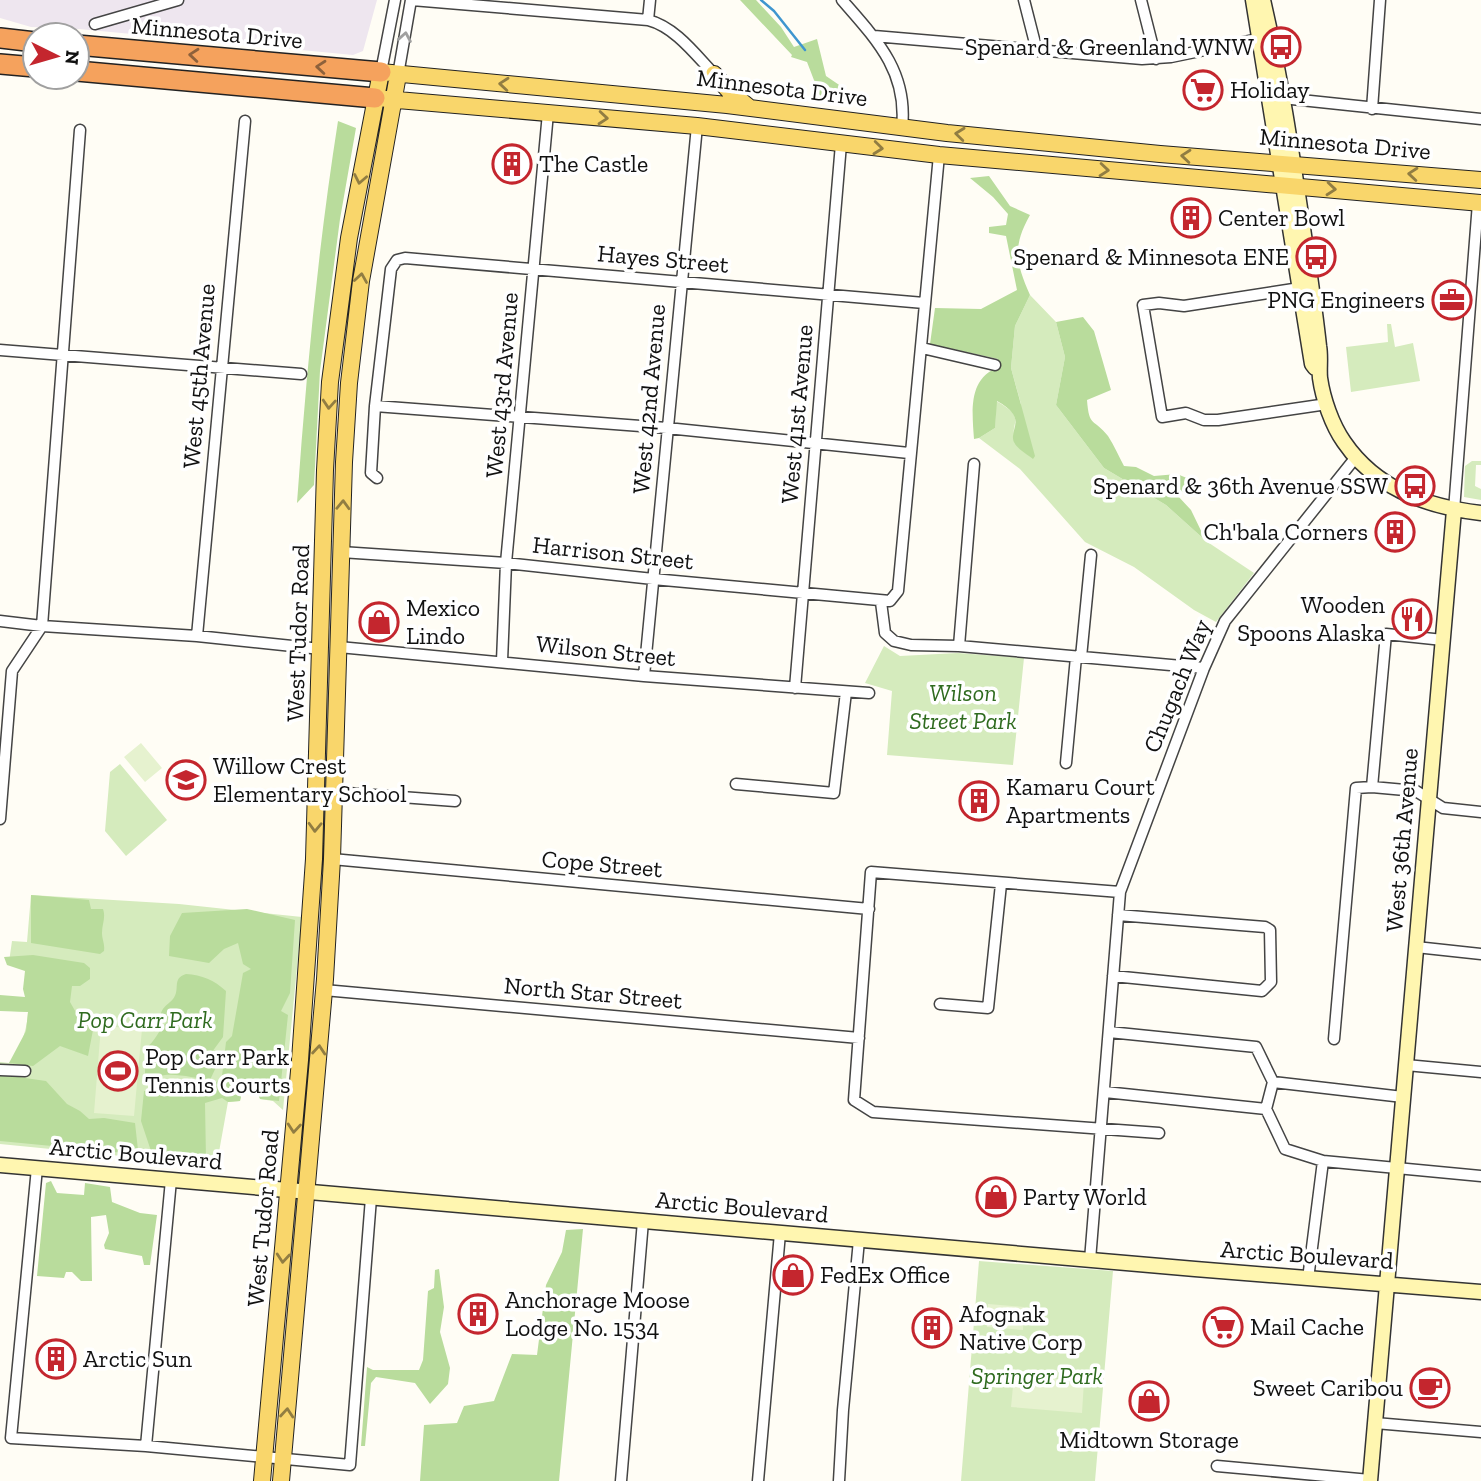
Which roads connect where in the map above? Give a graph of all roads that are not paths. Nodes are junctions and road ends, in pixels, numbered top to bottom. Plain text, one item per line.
1 (178, 0) edge
2 (395, 0) edge
3 (412, 0) edge
4 (650, 0) edge
5 (842, 0) edge
6 (1024, 0) edge
7 (1142, 0) edge
8 (1253, 0) edge
9 (1263, 0) edge
10 (1380, 0) edge
11 (648, 20) junction
12 (95, 24) dead end
13 (874, 36) junction
14 (0, 38) edge
15 (1258, 39) junction
16 (21, 40) edge
17 (91, 46) edge
18 (1037, 51) junction
19 (1156, 59) junction
20 (0, 64) edge
21 (21, 66) edge
22 (91, 72) edge
23 (389, 74) junction
24 (714, 74) junction
25 (1282, 98) junction
26 (384, 99) junction
27 (694, 102) junction
28 (751, 108) junction
29 (1372, 109) junction
30 (548, 113) junction
31 (1481, 119) edge
32 (246, 121) dead end
33 (697, 126) junction
34 (902, 128) junction
35 (80, 131) dead end
36 (841, 144) junction
37 (939, 155) junction
38 (1286, 162) junction
39 (1481, 170) edge
40 (1481, 180) edge
41 (1290, 186) junction
42 (1480, 203) edge
43 (535, 269) junction
44 (681, 281) junction
45 (1300, 288) junction
46 (828, 295) junction
47 (924, 303) junction
48 (922, 348) junction
49 (0, 350) edge
50 (62, 355) junction
51 (995, 365) dead end
52 (221, 368) junction
53 (300, 374) dead end
54 (1320, 375) junction
55 (1327, 404) junction
56 (375, 406) junction
57 (521, 417) junction
58 (667, 428) junction
59 (815, 444) junction
60 (909, 453) junction
61 (1356, 457) junction
62 (974, 464) dead end
63 (377, 478) dead end
64 (1454, 510) junction
65 (1481, 513) edge
66 (341, 552) junction
67 (323, 555) junction
68 (1091, 555) dead end
69 (506, 563) junction
70 (653, 579) junction
71 (803, 593) junction
72 (881, 602) junction
73 (0, 621) edge
74 (42, 626) junction
75 (197, 636) junction
76 (1443, 640) junction
77 (959, 646) junction
78 (339, 647) junction
79 (321, 649) junction
80 (1078, 657) junction
81 (502, 661) junction
82 (1204, 668) junction
83 (644, 677) junction
84 (794, 688) junction
85 (846, 692) junction
86 (869, 693) dead end
87 (336, 740) junction
88 (3, 752) edge
89 (1066, 763) dead end
90 (736, 784) dead end
91 (1371, 787) junction
92 (334, 792) junction
93 (1428, 800) junction
94 (455, 801) dead end
95 (1481, 812) edge
96 (0, 819) edge
97 (332, 859) junction
98 (1001, 884) junction
99 (1120, 892) junction
100 (869, 909) junction
101 (1118, 915) junction
102 (1416, 947) junction
103 (1481, 954) edge
104 (1114, 975) junction
105 (324, 990) junction
106 (940, 1004) dead end
107 (1109, 1032) junction
108 (859, 1038) junction
109 (1334, 1039) dead end
110 (1406, 1065) junction
111 (0, 1070) edge
112 (25, 1071) dead end
113 (1481, 1072) edge
114 (1273, 1082) junction
115 (1105, 1092) junction
116 (1403, 1097) junction
117 (1266, 1109) junction
118 (1102, 1128) junction
119 (1159, 1133) dead end
120 (1323, 1161) junction
121 (0, 1165) edge
122 (1397, 1167) junction
123 (37, 1168) junction
124 (1481, 1176) edge
125 (171, 1180) junction
126 (289, 1190) junction
127 (306, 1192) junction
128 (371, 1198) junction
129 (643, 1221) junction
130 (780, 1233) junction
131 (859, 1240) junction
132 (1090, 1260) junction
133 (1308, 1279) junction
134 (1387, 1284) junction
135 (1481, 1292) edge
136 (1375, 1423) junction
137 (1481, 1432) edge
138 (146, 1446) junction
139 (264, 1456) junction
140 (283, 1458) junction
141 (1217, 1466) dead end
142 (1370, 1480) edge
143 (262, 1481) edge
144 (281, 1481) edge
145 (621, 1481) edge
146 (758, 1481) edge
147 (839, 1481) edge

1 - 12 street
2 - 23 street, West Tudor Road
3 - 11 street
23 -> 3 street, West Tudor Road
4 - 11 street
5 - 13 street
6 - 18 street
7 - 19 street
8 - 15 main road
9 - 25 main road
10 - 29 street
11 - 24 street
13 - 18 street
13 - 34 street
14 - 16 highway
15 - 19 street
15 - 38 main road
23 -> 17 highway, Minnesota Drive
18 - 19 street
20 - 21 highway
22 - 26 highway, Minnesota Drive
23 - 26 main road, West Tudor Road
27 -> 23 main road, Minnesota Drive
24 - 27 main road
24 - 28 main road
25 - 29 street
25 - 38 main road
26 - 30 main road, Minnesota Drive
66 -> 26 main road, West Tudor Road
26 -> 67 main road, West Tudor Road
27 - 28 main road, Minnesota Drive
28 - 34 main road, Minnesota Drive
29 - 31 street
30 -> 33 main road, Minnesota Drive
30 - 43 street, West 43rd Avenue
32 - 52 street, West 45th Avenue
33 - 36 main road, Minnesota Drive
33 - 44 street, West 42nd Avenue
38 -> 34 main road, Minnesota Drive
35 - 50 street
36 -> 37 main road, Minnesota Drive
36 - 46 street, West 41st Avenue
37 -> 41 main road, Minnesota Drive
37 - 47 street
40 -> 38 main road, Minnesota Drive
38 - 41 main road
39 - 40 street
41 -> 42 main road, Minnesota Drive
41 - 45 main road
41 - 54 main road
42 - 64 street, West 36th Avenue
43 - 44 street, Hayes Street
43 - 56 street, Hayes Street
43 - 57 street, West 43rd Avenue
44 - 46 street, Hayes Street
44 - 58 street, West 42nd Avenue
45 - 54 main road
45 - 55 street
46 - 47 street, Hayes Street
46 - 59 street, West 41st Avenue
47 - 48 street
48 - 51 street
48 - 60 street
49 - 50 street
50 - 52 street
50 - 74 street
52 - 53 street
52 - 75 street, West 45th Avenue
54 - 55 main road
55 - 61 main road
56 - 57 street
56 - 63 street
57 - 58 street
57 - 69 street, West 43rd Avenue
58 - 59 street
58 - 70 street, West 42nd Avenue
59 - 60 street
59 - 71 street, West 41st Avenue
60 - 72 street
61 - 64 main road
61 - 82 street, Chugach Way
62 - 77 street
64 - 65 main road
64 - 76 main road, West 36th Avenue
66 - 69 street, Harrison Street
66 - 78 main road, West Tudor Road
67 - 78 main road
67 - 79 main road, West Tudor Road
68 - 80 street
69 - 70 street, Harrison Street
69 - 81 street, West 43rd Avenue
70 - 71 street, Harrison Street
70 - 83 street, West 42nd Avenue
71 - 72 street, Harrison Street
71 - 84 street, West 41st Avenue
72 - 77 street
73 - 74 street
74 - 75 street
74 - 88 street
75 - 79 street
76 - 91 street
76 - 93 main road, West 36th Avenue
77 - 80 street
78 - 81 street, Wilson Street
78 - 87 main road, West Tudor Road
79 - 87 main road
79 -> 126 main road, West Tudor Road
80 - 82 street
80 - 89 street
81 - 83 street, Wilson Street
82 - 99 street, Chugach Way
83 - 84 street, Wilson Street
84 - 85 street, Wilson Street
85 - 86 street, Wilson Street
85 - 90 street
87 - 92 main road, West Tudor Road
88 - 96 street
91 - 93 street
91 - 109 street
92 - 94 street
92 - 97 main road, West Tudor Road
93 - 95 street
93 - 102 main road, West 36th Avenue
97 - 100 street, Cope Street
97 - 105 main road, West Tudor Road
98 - 99 street
98 - 100 street
98 - 106 street
99 - 101 street, Chugach Way
100 - 108 street
101 - 104 street, Chugach Way
101 - 104 street
102 - 103 street
102 - 110 main road, West 36th Avenue
104 - 107 street, Chugach Way
105 - 108 street, North Star Street
127 -> 105 main road, West Tudor Road
107 - 114 street
107 - 115 street, Chugach Way
108 - 118 street
110 - 113 street
110 - 116 main road, West 36th Avenue
111 - 112 street
114 - 116 street
114 - 117 street
115 - 117 street
115 - 118 street, Chugach Way
116 - 122 main road, West 36th Avenue
117 - 120 street
118 - 119 street
118 - 132 street, Chugach Way
120 - 122 street
120 - 133 street
121 - 123 main road, Arctic Boulevard
122 - 124 street
122 - 134 main road, West 36th Avenue
123 - 125 main road, Arctic Boulevard
123 - 138 street
125 - 126 main road, Arctic Boulevard
125 - 138 street
126 - 127 main road, Arctic Boulevard
126 -> 139 main road, West Tudor Road
127 - 128 main road, Arctic Boulevard
140 -> 127 main road, West Tudor Road
128 - 129 main road, Arctic Boulevard
128 - 140 street
129 - 130 main road, Arctic Boulevard
129 - 145 street
130 - 131 main road, Arctic Boulevard
130 - 146 street
131 - 132 main road, Arctic Boulevard
131 - 147 street
132 - 133 main road, Arctic Boulevard
133 - 134 main road, Arctic Boulevard
134 - 135 main road, Arctic Boulevard
134 - 136 main road, West 36th Avenue
136 - 137 street
136 - 142 main road, West 36th Avenue
138 - 139 street
139 - 140 street
139 - 143 main road, West Tudor Road
140 - 144 main road, West Tudor Road
141 - 142 street

